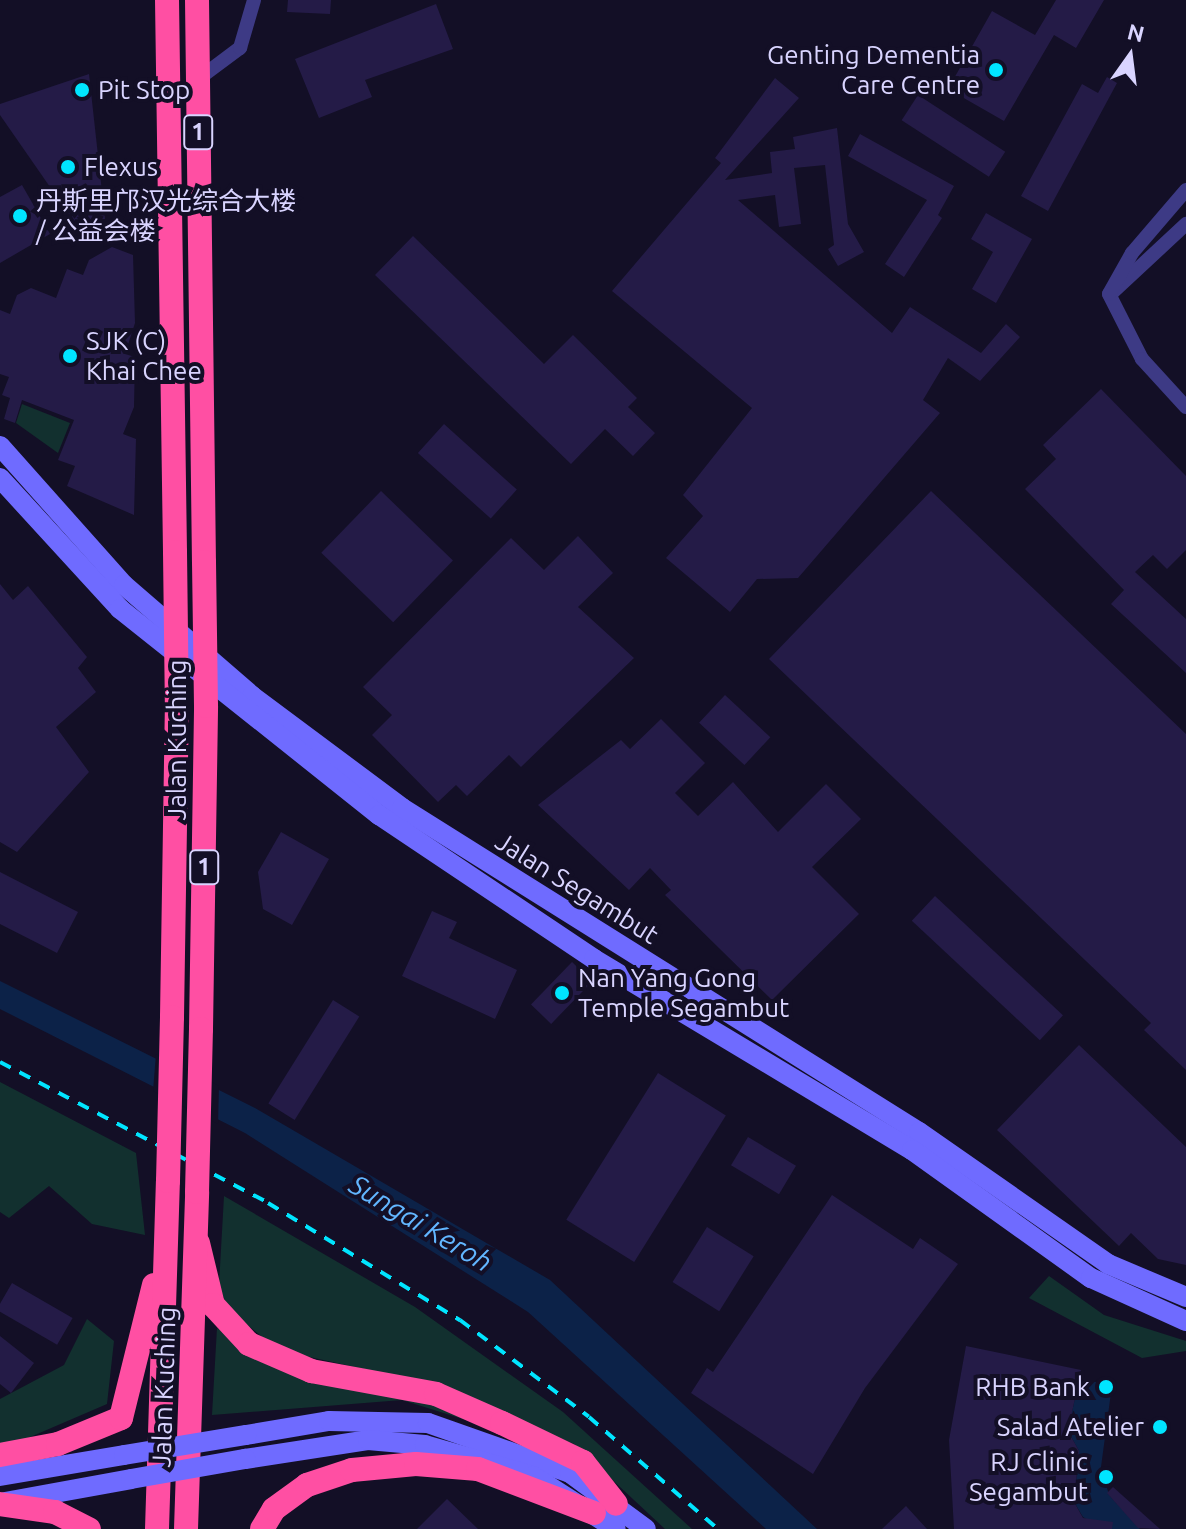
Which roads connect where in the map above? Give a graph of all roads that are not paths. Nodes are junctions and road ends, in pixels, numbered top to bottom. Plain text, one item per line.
1 (167, 0) edge
2 (197, 0) edge
3 (254, 0) edge
4 (197, 80) junction
5 (1186, 190) edge
6 (1186, 224) edge
7 (1109, 294) junction
8 (1186, 407) edge
9 (0, 446) edge
10 (0, 478) edge
11 (165, 1231) junction
12 (198, 1243) junction
13 (1186, 1297) edge
14 (1146, 1304) junction
15 (1186, 1314) edge
16 (1186, 1321) edge
17 (373, 1420) junction
18 (0, 1455) edge
19 (0, 1476) edge
20 (528, 1478) junction
21 (0, 1504) edge
22 (605, 1509) junction
23 (89, 1529) edge
24 (157, 1529) edge
25 (186, 1529) edge
26 (262, 1529) edge
27 (616, 1529) edge
28 (646, 1529) edge

1 - 11 highway, Jalan Kuching / 1, bridge
2 - 4 highway, Jalan Kuching / 1
3 - 4 street
4 - 12 highway, Jalan Kuching / 1, bridge
5 - 7 street
6 - 7 street
7 - 8 street
9 - 13 main road, Jalan Segambut
10 - 14 main road, Jalan Segambut
11 - 18 highway
11 - 24 highway, Jalan Kuching / 1
12 - 22 highway
12 - 25 highway, Jalan Kuching / 1
14 - 15 main road
14 - 16 main road, Jalan Segambut
17 - 19 main road, bridge
17 - 20 main road
17 - 22 main road
20 - 21 main road, bridge
20 - 22 highway
20 - 26 highway
21 - 23 highway
22 - 27 main road
22 - 28 main road

